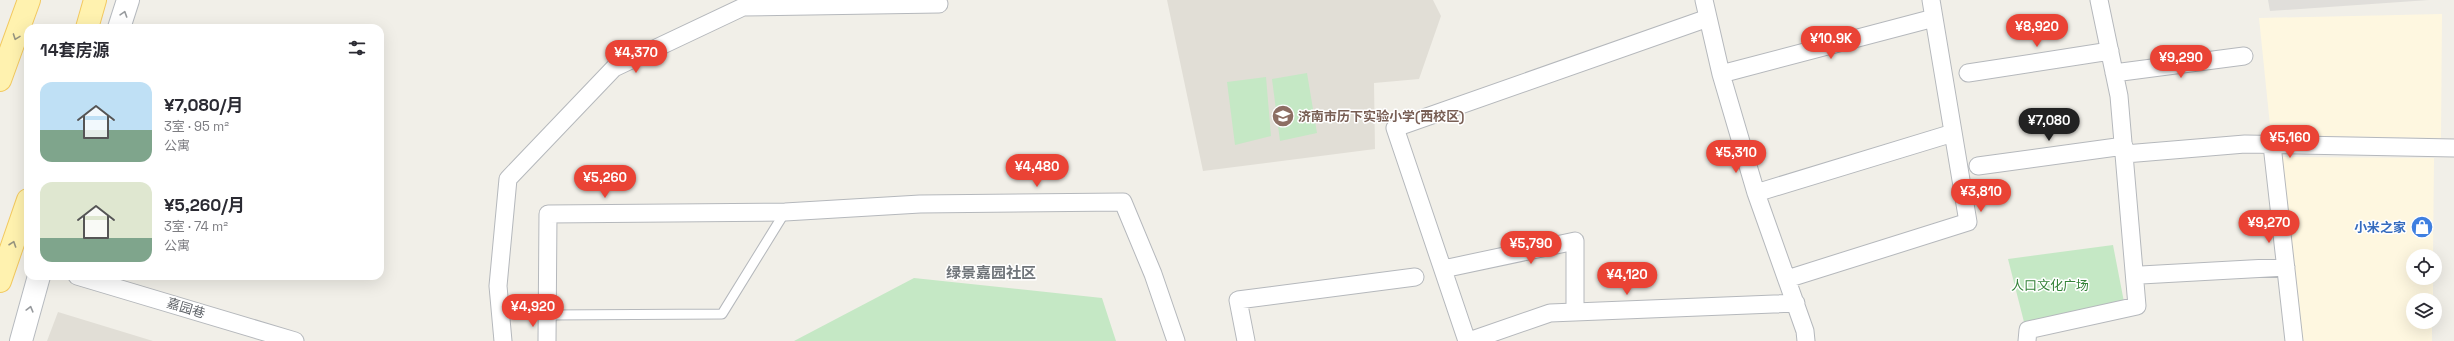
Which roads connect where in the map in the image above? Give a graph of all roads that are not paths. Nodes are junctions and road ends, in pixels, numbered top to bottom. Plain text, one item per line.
1 (29, 0) edge
2 (95, 0) edge
3 (128, 0) edge
4 (1704, 0) edge
5 (1931, 0) edge
6 (2099, 0) edge
7 (939, 4) dead end
8 (1708, 18) junction
9 (1934, 18) junction
10 (88, 24) edge
11 (120, 24) edge
12 (2110, 51) junction
13 (2244, 56) dead end
14 (2114, 73) junction
15 (1721, 74) junction
16 (1968, 74) dead end
17 (0, 80) edge
18 (1953, 133) junction
19 (2272, 144) junction
20 (2454, 148) edge
21 (2125, 150) junction
22 (1978, 166) dead end
23 (1756, 193) junction
24 (24, 212) edge
25 (785, 212) junction
26 (2286, 267) junction
27 (1448, 268) dead end
28 (2141, 275) dead end
29 (1415, 276) dead end
30 (1787, 279) junction
31 (38, 280) edge
32 (90, 280) edge
33 (0, 281) edge
34 (1796, 303) junction
35 (1575, 312) junction
36 (548, 315) junction
37 (292, 340) edge
38 (21, 341) edge
39 (503, 341) edge
40 (547, 341) edge
41 (1176, 341) edge
42 (1246, 341) edge
43 (1468, 341) edge
44 (1806, 341) edge
45 (2026, 341) edge
46 (2294, 341) edge

1 -> 17 main road
2 - 10 main road
11 -> 3 street
4 - 8 street
5 - 9 street
6 - 12 street
7 - 39 street
8 - 15 street
8 - 43 street
9 - 15 street
9 - 18 street
12 - 14 street
12 - 16 street
13 - 14 street
14 - 21 street
15 - 23 street
18 - 23 street
18 - 30 street
19 - 20 street
19 - 21 street
19 - 26 street
21 - 22 street
21 - 45 street
23 - 30 street
33 -> 24 main road
25 - 36 lane
25 - 36 street
25 - 41 street
26 - 28 street
26 - 46 street
27 - 35 street
29 - 42 street
30 - 34 street
38 -> 31 street
32 - 37 street, 嘉园巷
34 - 35 street
34 - 44 street
35 - 43 street
36 - 40 street

